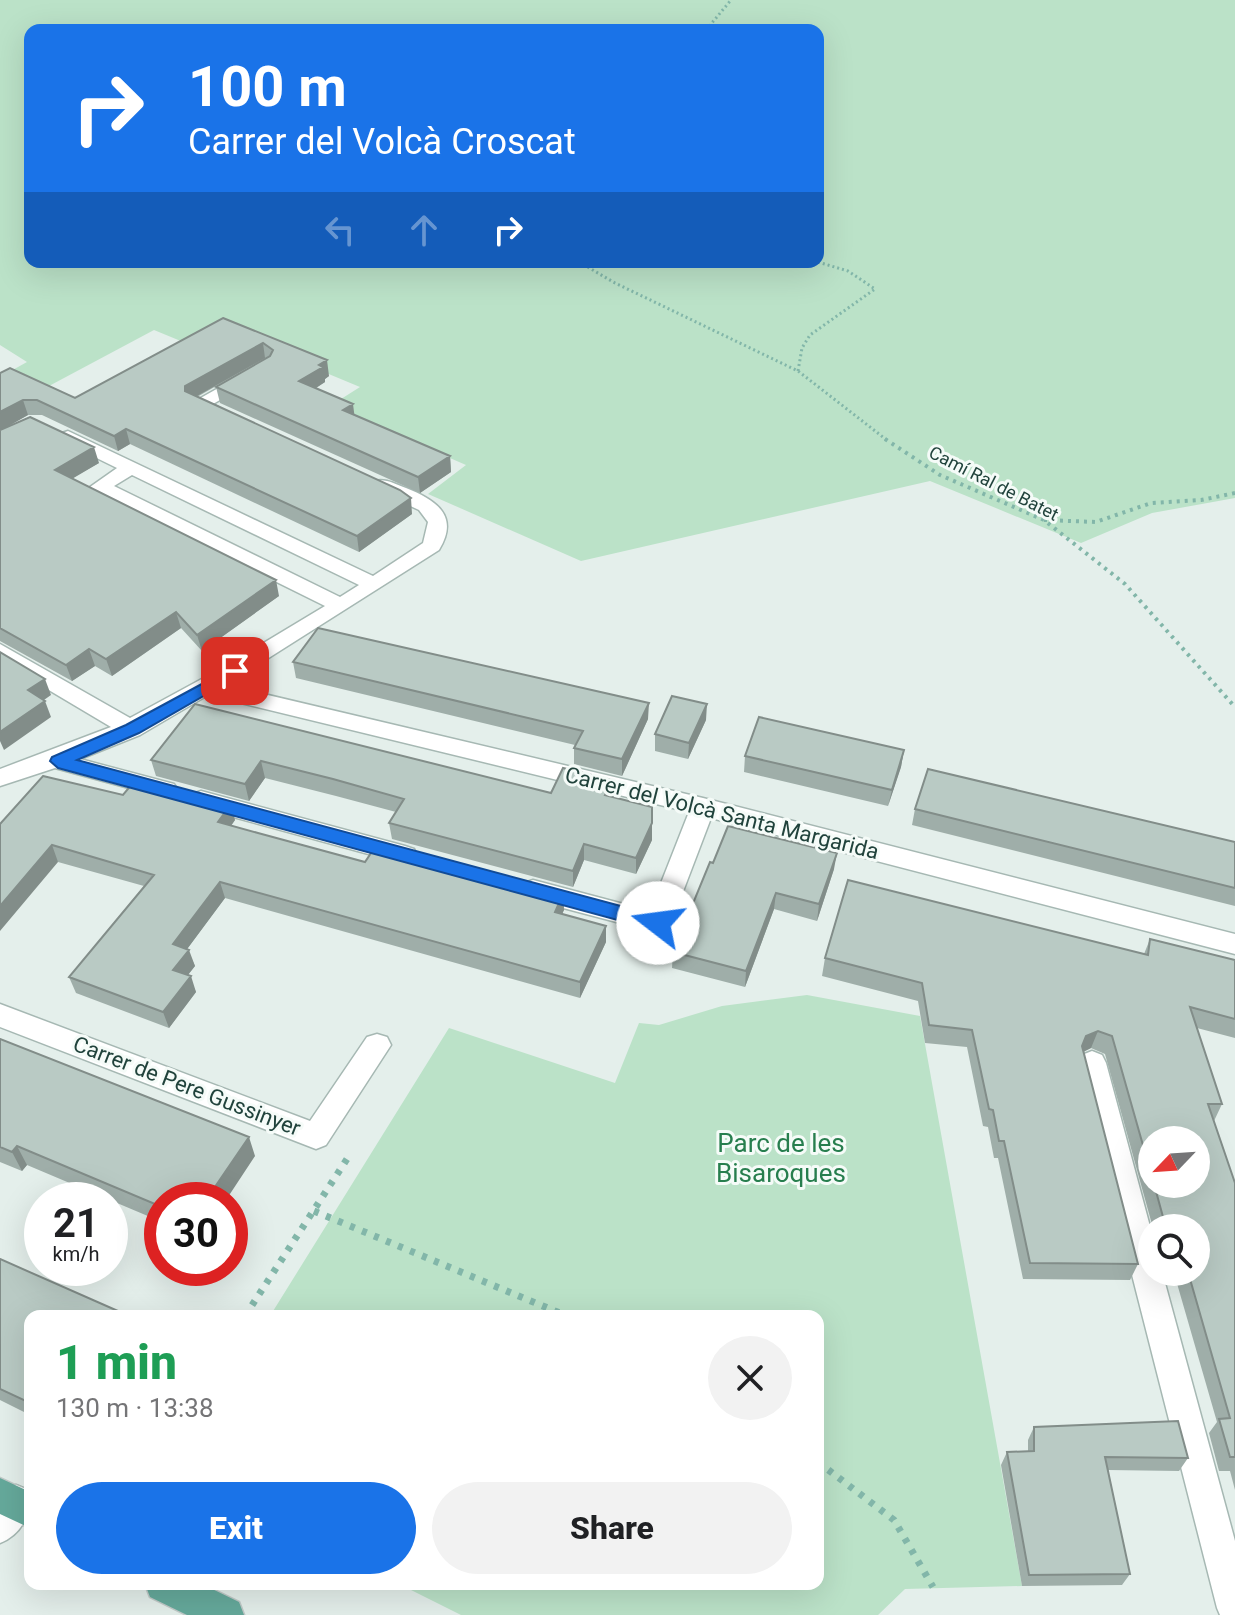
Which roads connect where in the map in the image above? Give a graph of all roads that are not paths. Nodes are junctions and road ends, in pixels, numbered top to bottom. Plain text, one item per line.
1 (264, 366) edge
2 (242, 424) edge
3 (49, 428) edge
4 (131, 467) junction
5 (358, 475) edge
6 (373, 584) junction
7 (340, 605) junction
8 (0, 651) edge
9 (208, 688) junction
10 (132, 729) junction
11 (58, 761) junction
12 (0, 778) edge
13 (703, 807) junction
14 (427, 861) edge
15 (504, 882) edge
16 (1235, 944) edge
17 (0, 1015) edge
18 (377, 1045) dead end
19 (1092, 1063) dead end
20 (175, 1590) edge
21 (1235, 1608) edge
22 (226, 1615) edge

1 - 2 street
3 - 4 street
4 - 6 street
4 - 7 street
5 - 6 street
6 - 7 street
7 - 9 street
8 - 10 street
9 - 10 street
9 - 13 street, Carrer del Volcà Santa Margarida
10 - 11 street
11 - 12 street
11 - 14 street
13 - 15 street
13 - 16 street, Carrer del Volcà Santa Margarida
17 - 18 street, Carrer de Pere Gussinyer
19 - 21 street
20 - 22 main road

